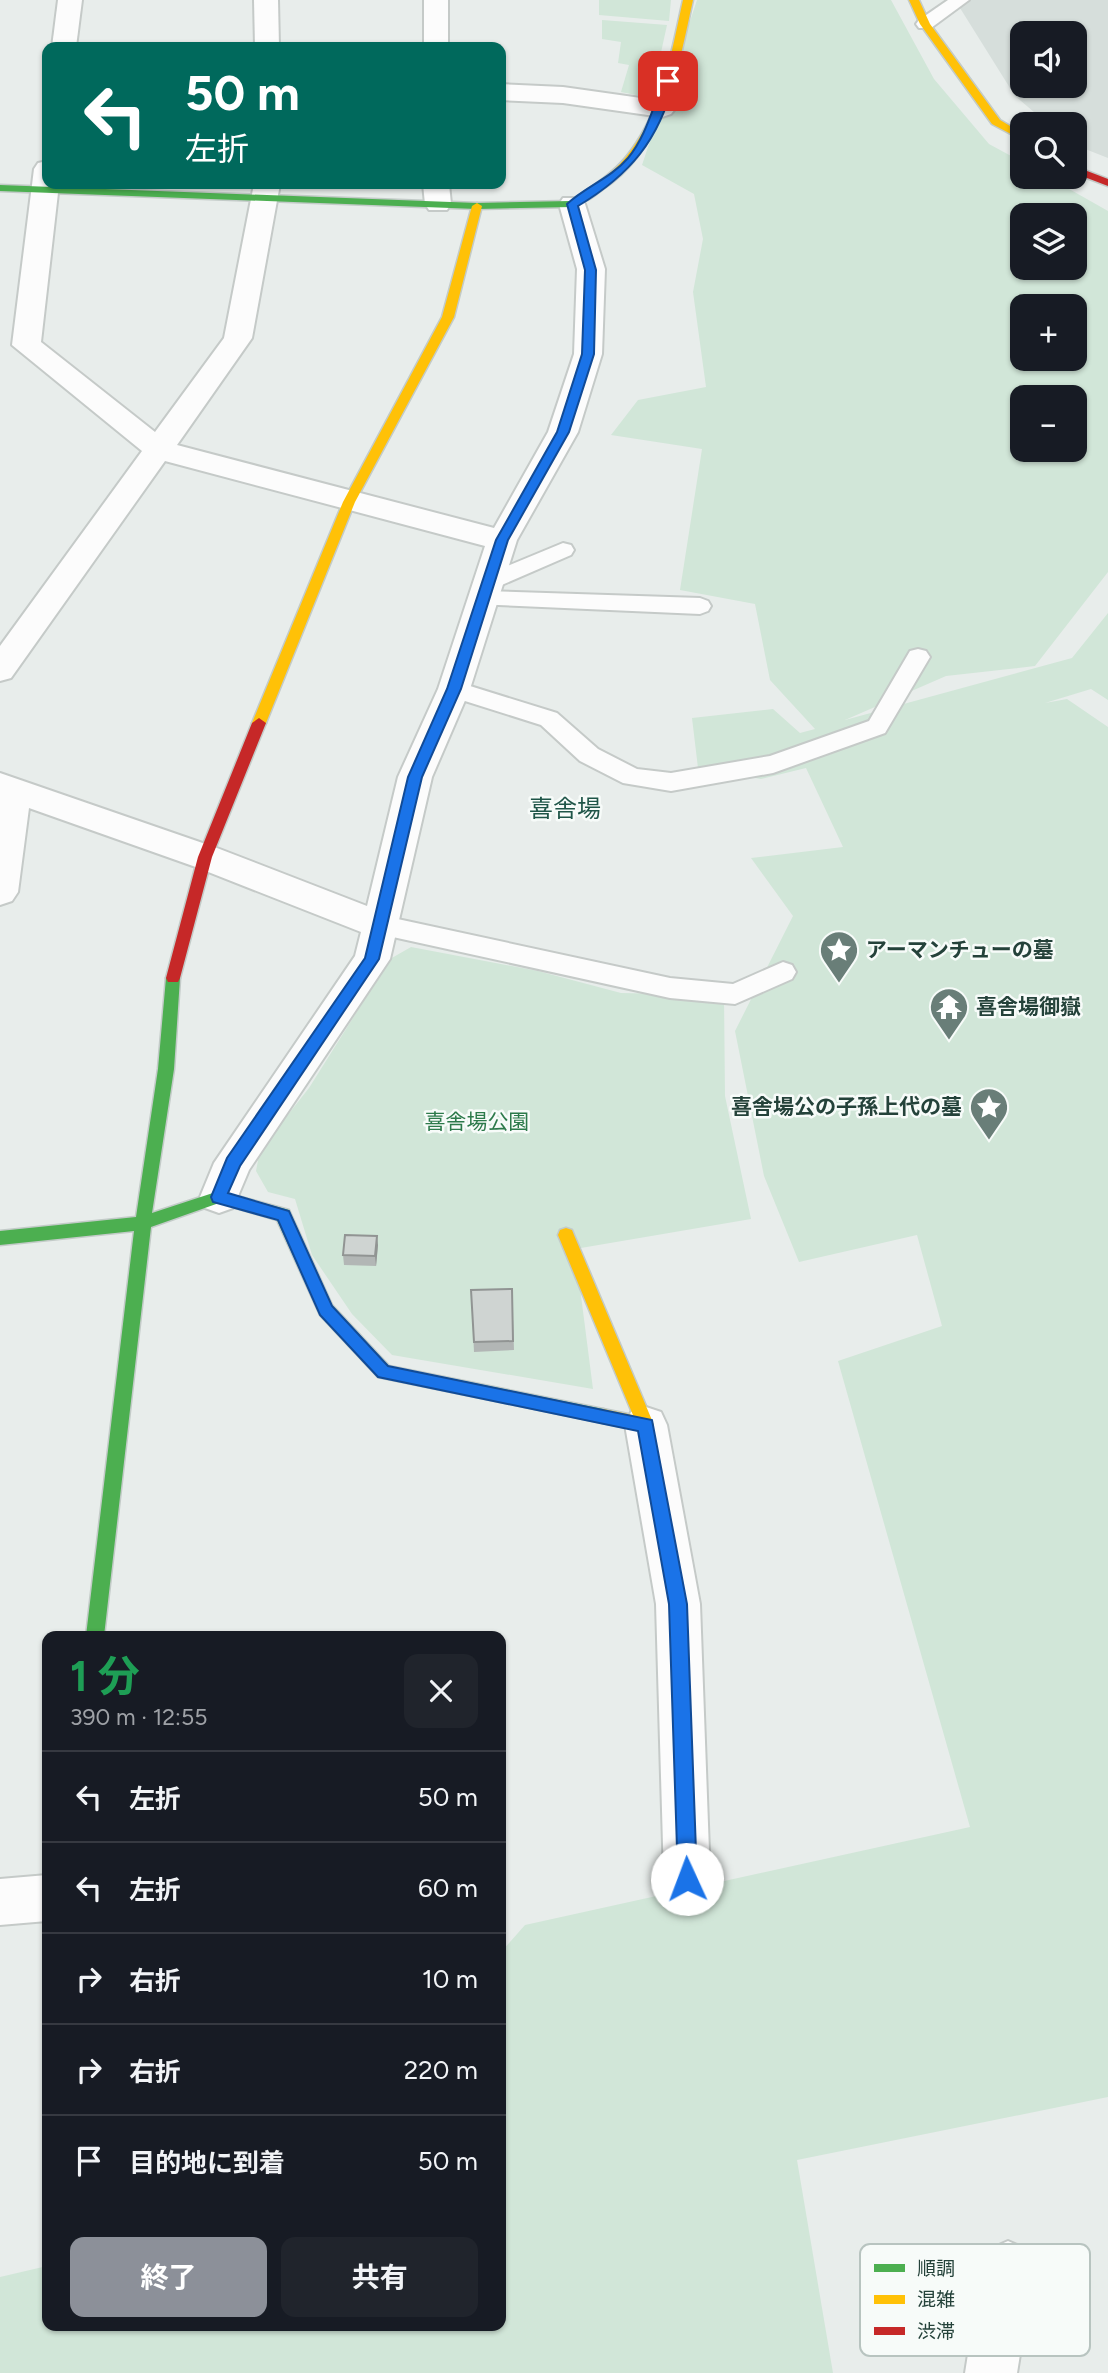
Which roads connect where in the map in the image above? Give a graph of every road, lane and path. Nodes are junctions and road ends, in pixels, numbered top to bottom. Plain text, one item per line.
1 (70, 0) edge
2 (266, 0) edge
3 (436, 0) edge
4 (688, 0) edge
5 (914, 0) edge
6 (960, 0) edge
7 (925, 24) junction
8 (65, 42) edge
9 (267, 42) edge
10 (436, 42) edge
11 (506, 92) edge
12 (662, 108) junction
13 (1010, 130) edge
14 (1087, 174) edge
15 (42, 179) edge
16 (1108, 183) edge
17 (0, 187) edge
18 (44, 189) edge
19 (249, 189) edge
20 (267, 190) edge
21 (437, 194) edge
22 (572, 204) junction
23 (477, 206) junction
24 (13, 349) edge
25 (158, 449) junction
26 (349, 502) junction
27 (502, 540) junction
28 (564, 550) dead end
29 (486, 591) junction
30 (700, 606) dead end
31 (918, 657) dead end
32 (0, 670) edge
33 (454, 689) junction
34 (7, 788) edge
35 (205, 857) junction
36 (0, 892) edge
37 (379, 925) junction
38 (783, 972) dead end
39 (219, 1197) junction
40 (143, 1223) junction
41 (566, 1235) dead end
42 (0, 1238) edge
43 (646, 1425) junction
44 (96, 1631) edge
45 (687, 1879) dead end
46 (42, 1898) edge
47 (0, 1902) edge

1 - 8 street
2 - 9 street
3 - 10 street
4 - 12 street
5 - 7 street
6 - 7 lane
7 - 13 street
11 - 12 street
12 - 22 street
14 - 16 street
15 - 17 street
18 - 24 street
19 - 20 street
20 - 21 street
20 - 25 street
21 - 23 street
22 - 23 street
22 - 27 street
23 - 26 street
24 - 25 street
25 - 26 street
25 - 32 street
26 - 27 street
26 - 35 street
27 - 29 street
28 - 29 lane
29 - 30 lane
29 - 33 street
31 - 33 lane
33 - 37 street
34 - 35 street
34 - 36 street
35 - 37 street
35 - 40 street
37 - 38 lane
37 - 39 street
39 - 40 street
39 - 43 street
40 - 42 street
40 - 44 street
41 - 43 street
43 - 45 street
46 - 47 street

